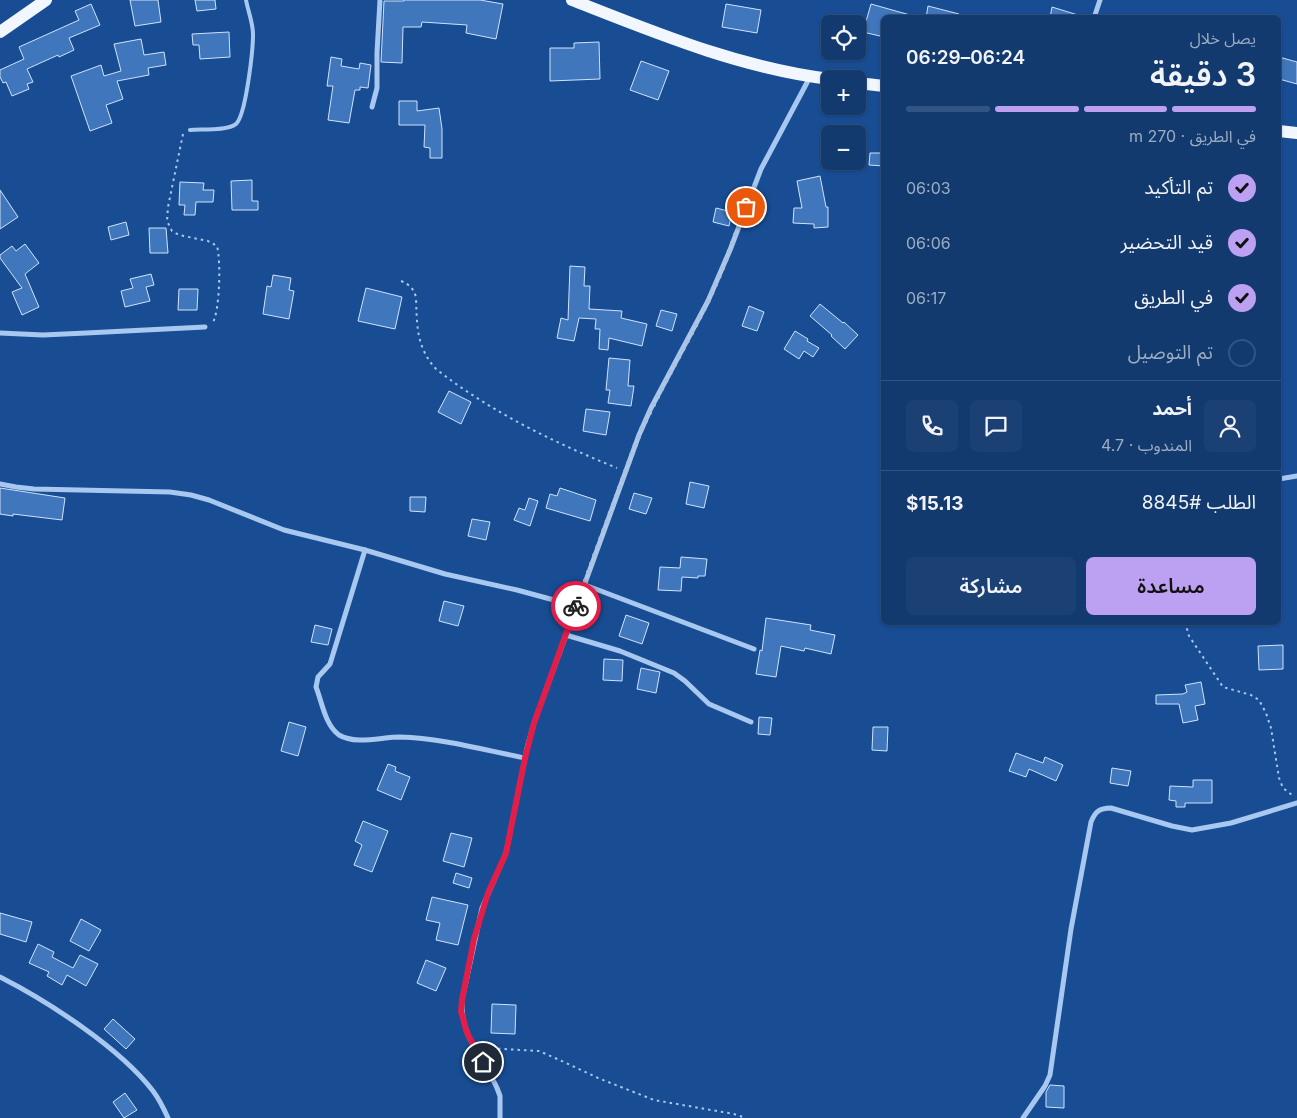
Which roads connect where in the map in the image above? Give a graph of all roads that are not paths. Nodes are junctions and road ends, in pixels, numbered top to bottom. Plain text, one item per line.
1 (46, 0) edge
2 (246, 0) edge
3 (380, 0) edge
4 (572, 0) edge
5 (1100, 0) edge
6 (1095, 15) edge
7 (0, 32) edge
8 (810, 77) junction
9 (821, 78) edge
10 (866, 84) edge
11 (881, 86) edge
12 (372, 106) dead end
13 (190, 130) road end
14 (1281, 131) edge
15 (1297, 133) edge
16 (205, 327) road end
17 (0, 333) edge
18 (1297, 476) edge
19 (1281, 479) edge
20 (0, 484) edge
21 (365, 550) junction
22 (585, 585) junction
23 (576, 606) junction
24 (566, 635) junction
25 (754, 649) dead end
26 (751, 722) dead end
27 (525, 758) junction
28 (1297, 803) edge
29 (0, 977) edge
30 (168, 1118) edge
31 (500, 1118) edge
32 (1023, 1118) edge

1 - 7 main road
2 - 13 lane
3 - 12 street
4 - 8 main road
5 - 6 street
8 - 9 main road
8 - 22 street
10 - 11 main road
14 - 15 main road
16 - 17 street
18 - 19 street
20 - 21 street
21 - 23 street
21 - 27 street
22 - 23 street
22 - 25 street
23 - 24 street
24 - 26 street
24 - 27 street
27 - 31 street
28 - 32 street
29 - 30 street

